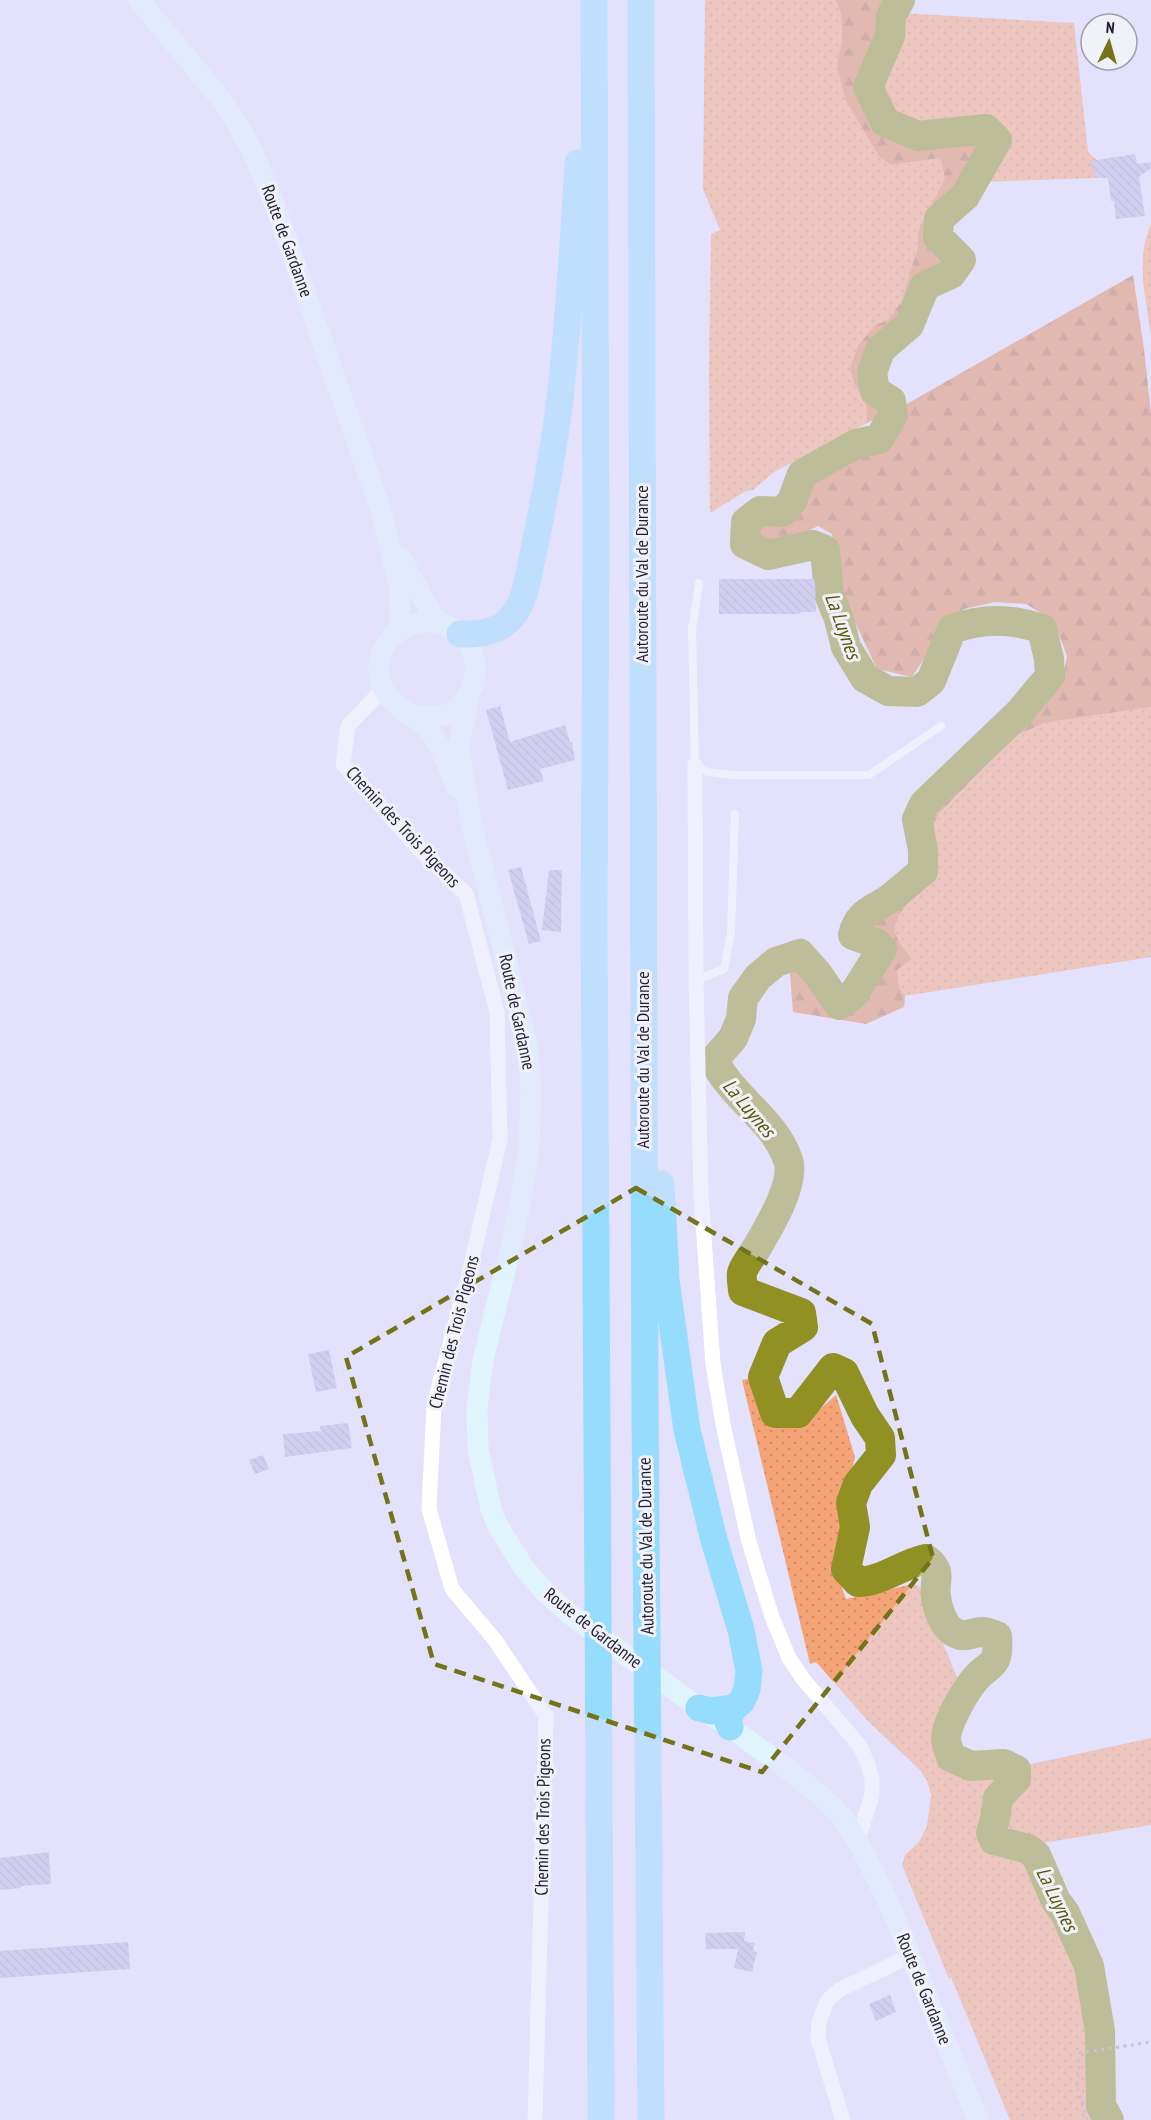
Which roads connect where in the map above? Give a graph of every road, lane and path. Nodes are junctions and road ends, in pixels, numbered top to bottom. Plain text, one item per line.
1 (139, 0) edge
2 (588, 0) edge
3 (594, 0) edge
4 (641, 0) edge
5 (381, 511) junction
6 (699, 583) dead end
7 (448, 628) junction
8 (400, 629) junction
9 (383, 689) junction
10 (469, 695) junction
11 (407, 714) junction
12 (941, 726) dead end
13 (642, 730) junction
14 (695, 765) junction
15 (735, 814) dead end
16 (471, 822) junction
17 (696, 980) junction
18 (699, 1708) joint
19 (732, 1718) junction
20 (856, 1842) junction
21 (910, 1956) junction
22 (1151, 2042) edge
23 (536, 2120) edge
24 (601, 2120) edge
25 (651, 2120) edge
26 (843, 2120) edge
27 (978, 2120) edge
28 (1087, 2120) edge

1 - 5 main road, Route de Gardanne
2 - 7 highway
3 - 24 highway
4 - 13 highway, Autoroute du Val de Durance
5 - 7 main road
5 - 8 main road
6 - 14 lane
7 - 8 main road
7 - 10 main road
8 - 9 main road
9 - 11 main road
9 - 23 street, Chemin des Trois Pigeons
10 - 11 main road
10 - 16 main road
11 - 16 main road
12 - 14 lane
13 - 19 highway
13 - 25 highway, Autoroute du Val de Durance
14 - 17 street
15 - 17 lane
16 - 18 main road, Route de Gardanne
17 - 20 street
18 - 19 highway
19 - 20 main road, Route de Gardanne
20 - 21 main road, Route de Gardanne
21 - 26 street
21 - 27 main road, Route de Gardanne
22 - 28 path

